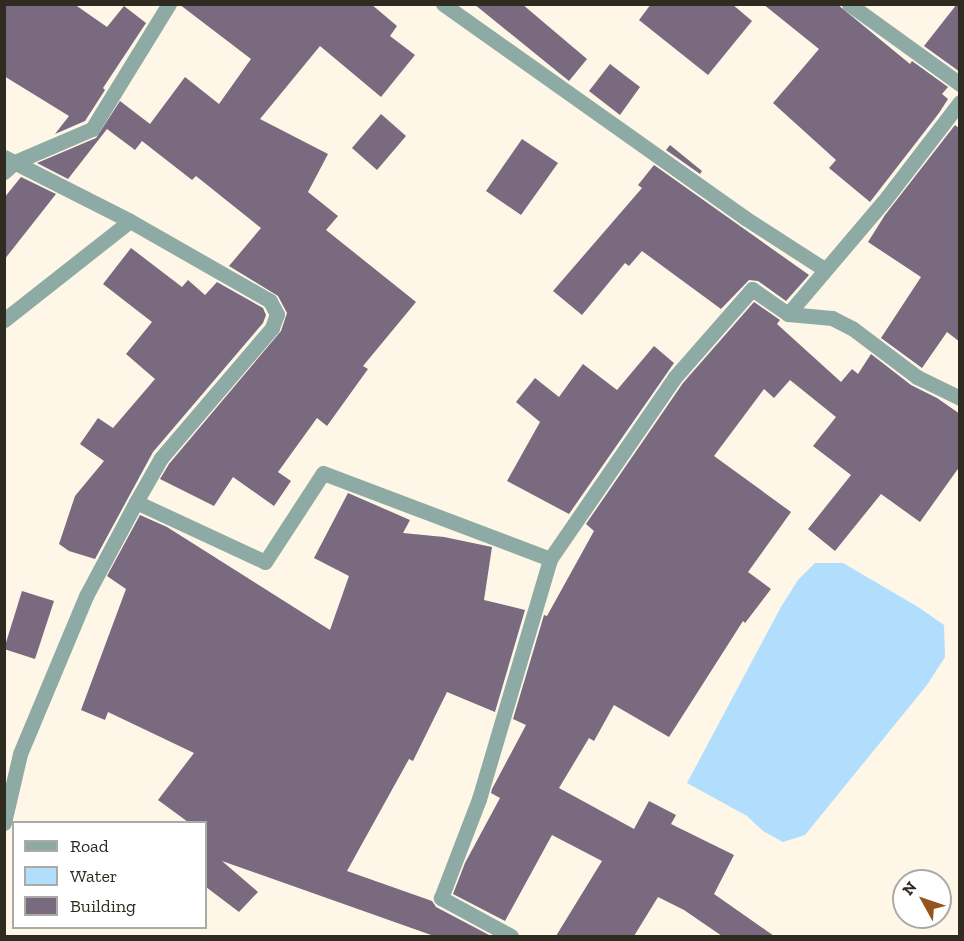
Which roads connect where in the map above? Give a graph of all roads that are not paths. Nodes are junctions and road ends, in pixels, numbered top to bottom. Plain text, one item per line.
1 (169, 4) edge
2 (443, 4) edge
3 (849, 4) edge
4 (960, 84) edge
5 (960, 102) edge
6 (8, 164) edge
7 (130, 221) junction
8 (824, 269) junction
9 (788, 314) junction
10 (4, 320) edge
11 (960, 398) edge
12 (136, 502) junction
13 (550, 559) junction
14 (4, 823) edge
15 (512, 936) edge

1 - 6 street
2 - 8 street
3 - 4 street
5 - 8 street
6 - 7 street
7 - 10 street
7 - 12 street
8 - 9 street
9 - 11 street
9 - 13 street
12 - 13 street
12 - 14 street
13 - 15 street

